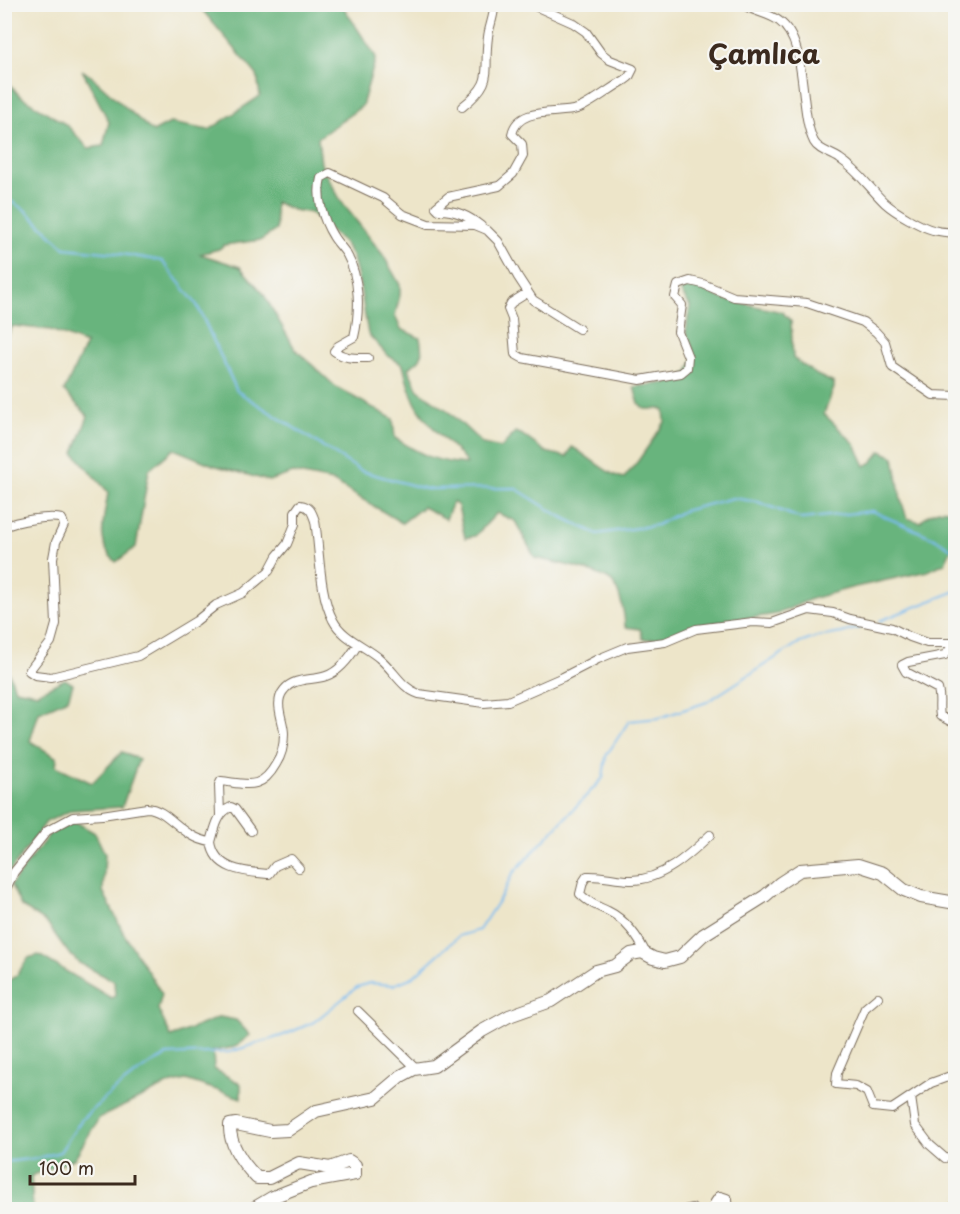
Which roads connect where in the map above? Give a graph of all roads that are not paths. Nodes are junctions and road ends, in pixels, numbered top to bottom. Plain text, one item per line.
1 (494, 4) edge
2 (515, 4) edge
3 (742, 4) edge
4 (462, 107) dead end
5 (487, 230) junction
6 (956, 233) edge
7 (527, 293) junction
8 (579, 329) dead end
9 (368, 358) dead end
10 (956, 396) edge
11 (4, 526) edge
12 (955, 643) edge
13 (358, 644) junction
14 (956, 724) edge
15 (220, 815) junction
16 (251, 831) dead end
17 (710, 835) dead end
18 (211, 842) junction
19 (299, 868) dead end
20 (4, 892) edge
21 (956, 903) edge
22 (646, 955) junction
23 (878, 997) dead end
24 (358, 1011) dead end
25 (417, 1069) junction
26 (956, 1074) edge
27 (911, 1097) junction
28 (945, 1158) dead end
29 (251, 1209) edge
30 (684, 1209) edge
31 (693, 1209) edge
32 (715, 1209) edge
33 (727, 1209) edge
34 (950, 1209) edge
35 (956, 1209) edge

1 - 4 street
2 - 5 street
3 - 6 street
5 - 7 street
5 - 9 street
7 - 8 street
7 - 10 street
11 - 13 street
12 - 13 street
12 - 14 street
13 - 15 street
15 - 16 street
15 - 18 street
17 - 22 street
18 - 19 street
18 - 20 street
21 - 22 street
22 - 25 street
23 - 27 street
24 - 25 street
25 - 29 street
26 - 27 street
27 - 28 street
30 - 31 street
32 - 33 street
34 - 35 street

